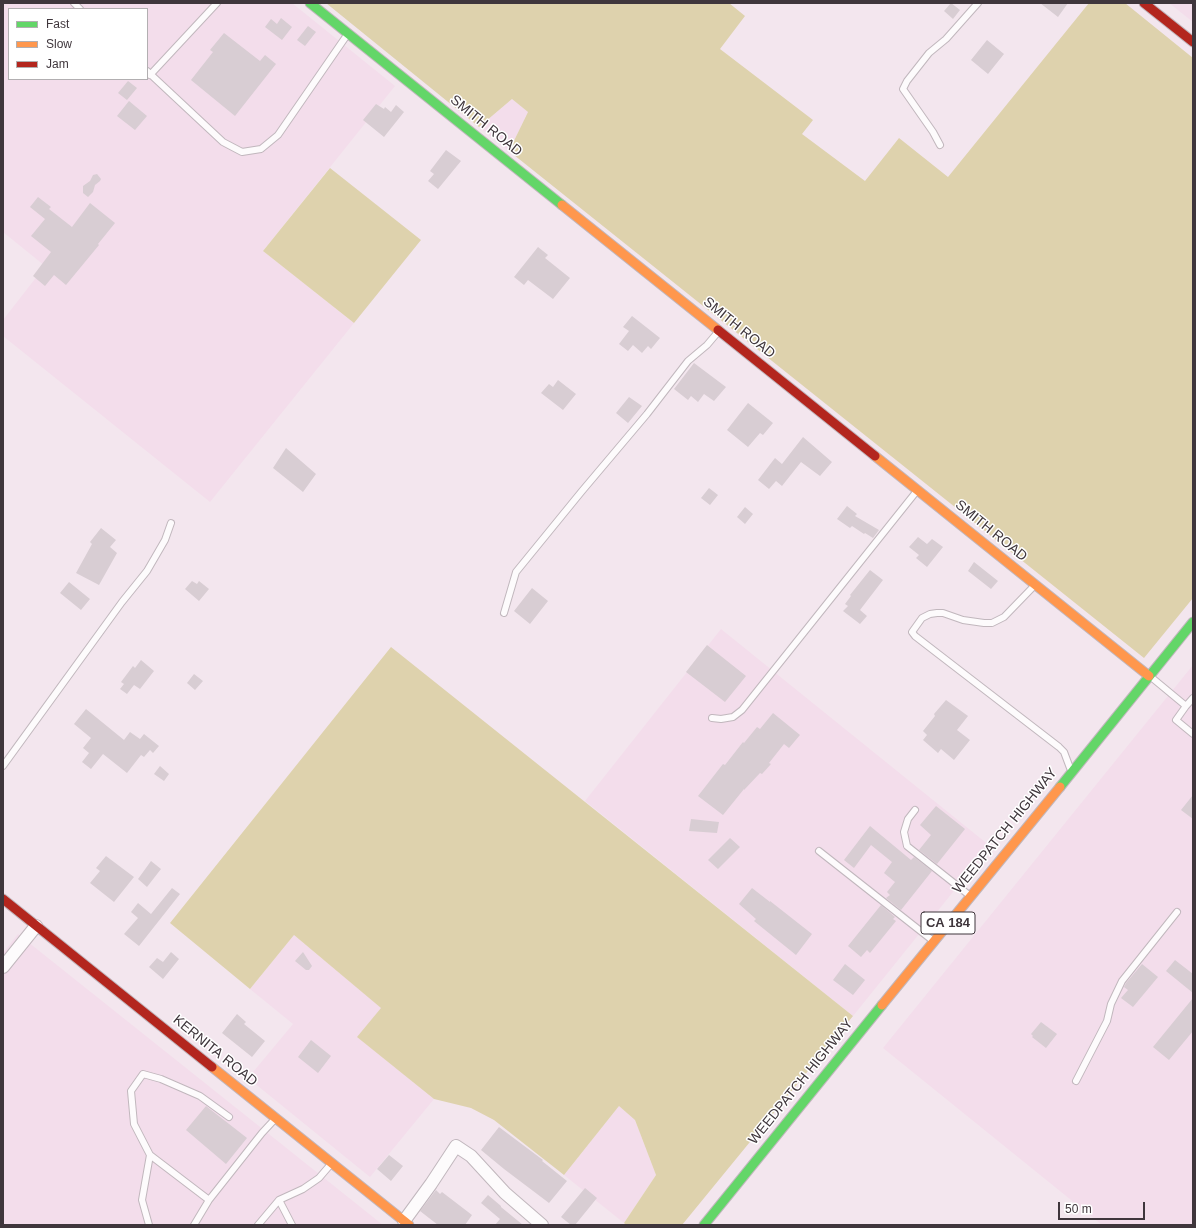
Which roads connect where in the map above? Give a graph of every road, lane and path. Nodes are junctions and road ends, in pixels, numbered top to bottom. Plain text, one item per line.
1 (217, 3) edge
2 (310, 3) edge
3 (978, 3) edge
4 (1144, 3) edge
5 (348, 33) junction
6 (1193, 42) edge
7 (149, 73) edge
8 (940, 145) dead end
9 (719, 331) junction
10 (918, 490) junction
11 (171, 523) dead end
12 (1035, 584) junction
13 (504, 613) dead end
14 (1193, 622) edge
15 (1149, 676) junction
16 (1193, 698) edge
17 (1186, 706) junction
18 (712, 718) dead end
19 (1193, 734) edge
20 (3, 766) edge
21 (1070, 774) junction
22 (915, 810) dead end
23 (819, 850) dead end
24 (970, 896) junction
25 (3, 899) edge
26 (1177, 912) dead end
27 (36, 926) junction
28 (934, 941) junction
29 (3, 967) edge
30 (1076, 1081) dead end
31 (229, 1117) dead end
32 (276, 1118) junction
33 (150, 1155) junction
34 (332, 1163) junction
35 (210, 1200) junction
36 (279, 1200) junction
37 (406, 1223) edge
38 (149, 1225) edge
39 (194, 1225) edge
40 (258, 1225) edge
41 (292, 1225) edge
42 (542, 1225) edge
43 (704, 1225) edge

1 - 7 lane
2 - 5 street, SMITH ROAD
3 - 8 lane
4 - 6 street
5 - 7 lane
5 - 9 street, SMITH ROAD
9 - 10 street, SMITH ROAD
9 - 13 lane
10 - 12 street, SMITH ROAD
10 - 18 lane
11 - 20 lane
12 - 15 street, SMITH ROAD
12 - 21 lane
14 - 15 street, WEEDPATCH HIGHWAY / CA 184
15 - 17 lane
15 - 21 street, WEEDPATCH HIGHWAY / CA 184
16 - 17 lane
17 - 19 lane
21 - 24 street, WEEDPATCH HIGHWAY / CA 184
22 - 24 lane
23 - 28 lane
24 - 28 street, WEEDPATCH HIGHWAY / CA 184
25 - 27 street, KERNITA ROAD
26 - 30 lane
27 - 29 street
27 - 32 street, KERNITA ROAD
28 - 43 street, WEEDPATCH HIGHWAY / CA 184
31 - 33 lane
32 - 34 street, KERNITA ROAD
32 - 35 lane
33 - 35 lane
33 - 38 lane
34 - 36 lane
34 - 37 street, KERNITA ROAD
35 - 39 lane
36 - 40 lane
36 - 41 lane
37 - 42 street

